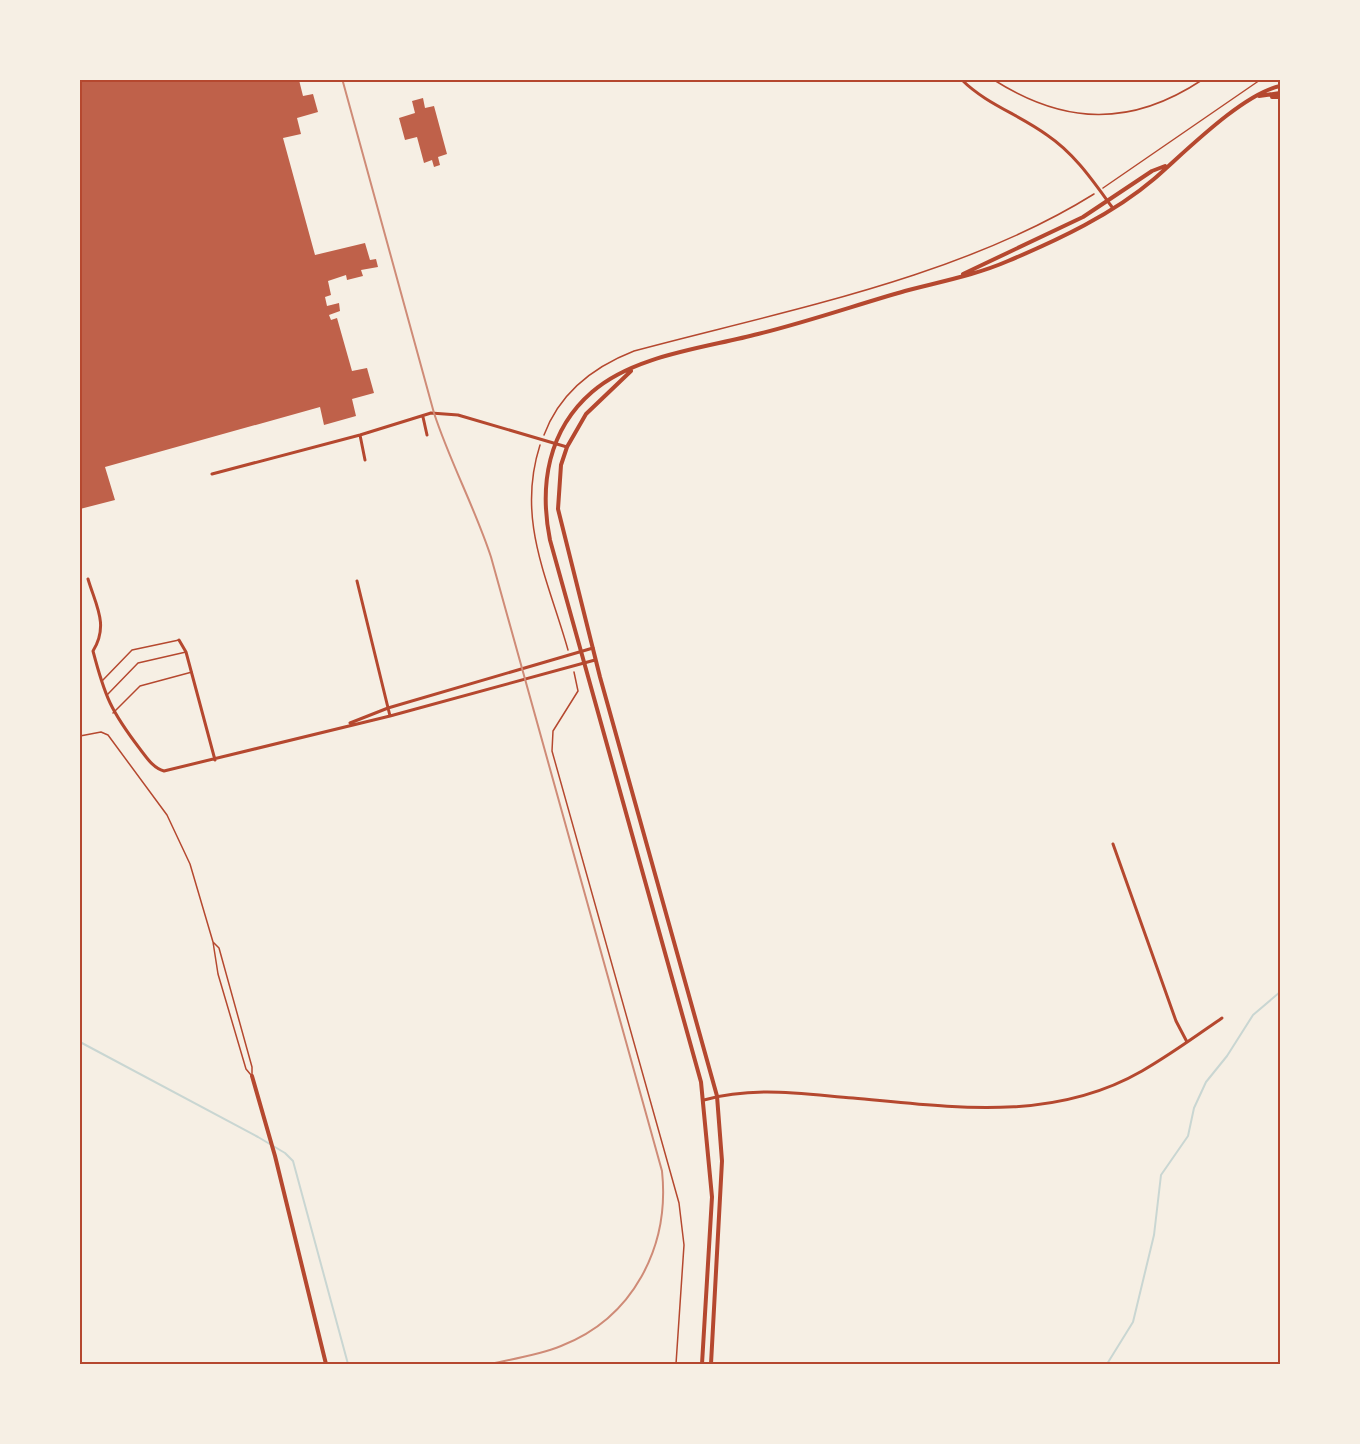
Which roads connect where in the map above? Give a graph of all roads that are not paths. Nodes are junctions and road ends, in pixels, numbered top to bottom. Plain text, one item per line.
1 (962, 80) edge
2 (994, 80) edge
3 (1202, 80) edge
4 (1281, 86) edge
5 (1281, 95) edge
6 (1259, 96) junction
7 (1167, 165) junction
8 (1107, 201) junction
9 (1112, 207) junction
10 (960, 276) junction
11 (634, 369) junction
12 (423, 417) junction
13 (360, 435) junction
14 (427, 435) dead end
15 (555, 443) junction
16 (567, 447) junction
17 (365, 460) dead end
18 (212, 474) dead end
19 (88, 579) dead end
20 (357, 580) dead end
21 (179, 640) joint
22 (593, 648) junction
23 (581, 650) junction
24 (186, 652) junction
25 (596, 660) junction
26 (584, 663) junction
27 (192, 672) junction
28 (101, 681) junction
29 (106, 696) junction
30 (388, 708) junction
31 (113, 712) junction
32 (390, 716) junction
33 (346, 725) junction
34 (80, 735) edge
35 (215, 760) junction
36 (1113, 844) dead end
37 (213, 942) junction
38 (1222, 1018) dead end
39 (1187, 1042) junction
40 (252, 1076) junction
41 (717, 1096) junction
42 (704, 1100) junction
43 (326, 1365) edge
44 (702, 1365) edge
45 (711, 1365) edge

1 - 8 street
2 - 3 lane
4 - 6 street
5 - 6 street
6 - 7 street
7 - 8 street
7 - 9 street
8 - 9 street
8 - 10 street
9 - 10 street
10 - 11 street
11 - 15 street
11 - 16 street
12 - 13 street
12 - 14 street
12 - 15 street
13 - 17 street
13 - 18 street
15 - 16 street
15 - 23 street
16 - 22 street
19 - 28 street
20 - 30 street
21 - 24 street
21 - 28 lane
22 - 23 street
22 - 25 street
23 - 26 street
23 - 30 street
24 - 27 street
24 - 29 lane
25 - 26 street
25 - 41 street
26 - 32 street
26 - 42 street
27 - 31 lane
27 - 35 street
28 - 29 street
29 - 31 street
30 - 32 street
30 - 33 street
31 - 35 street
32 - 33 street
33 - 35 street
34 - 37 lane
36 - 39 street
37 - 40 lane
37 - 40 lane
38 - 39 street
39 - 41 street
40 - 43 street
41 - 42 street
41 - 45 street
42 - 44 street

